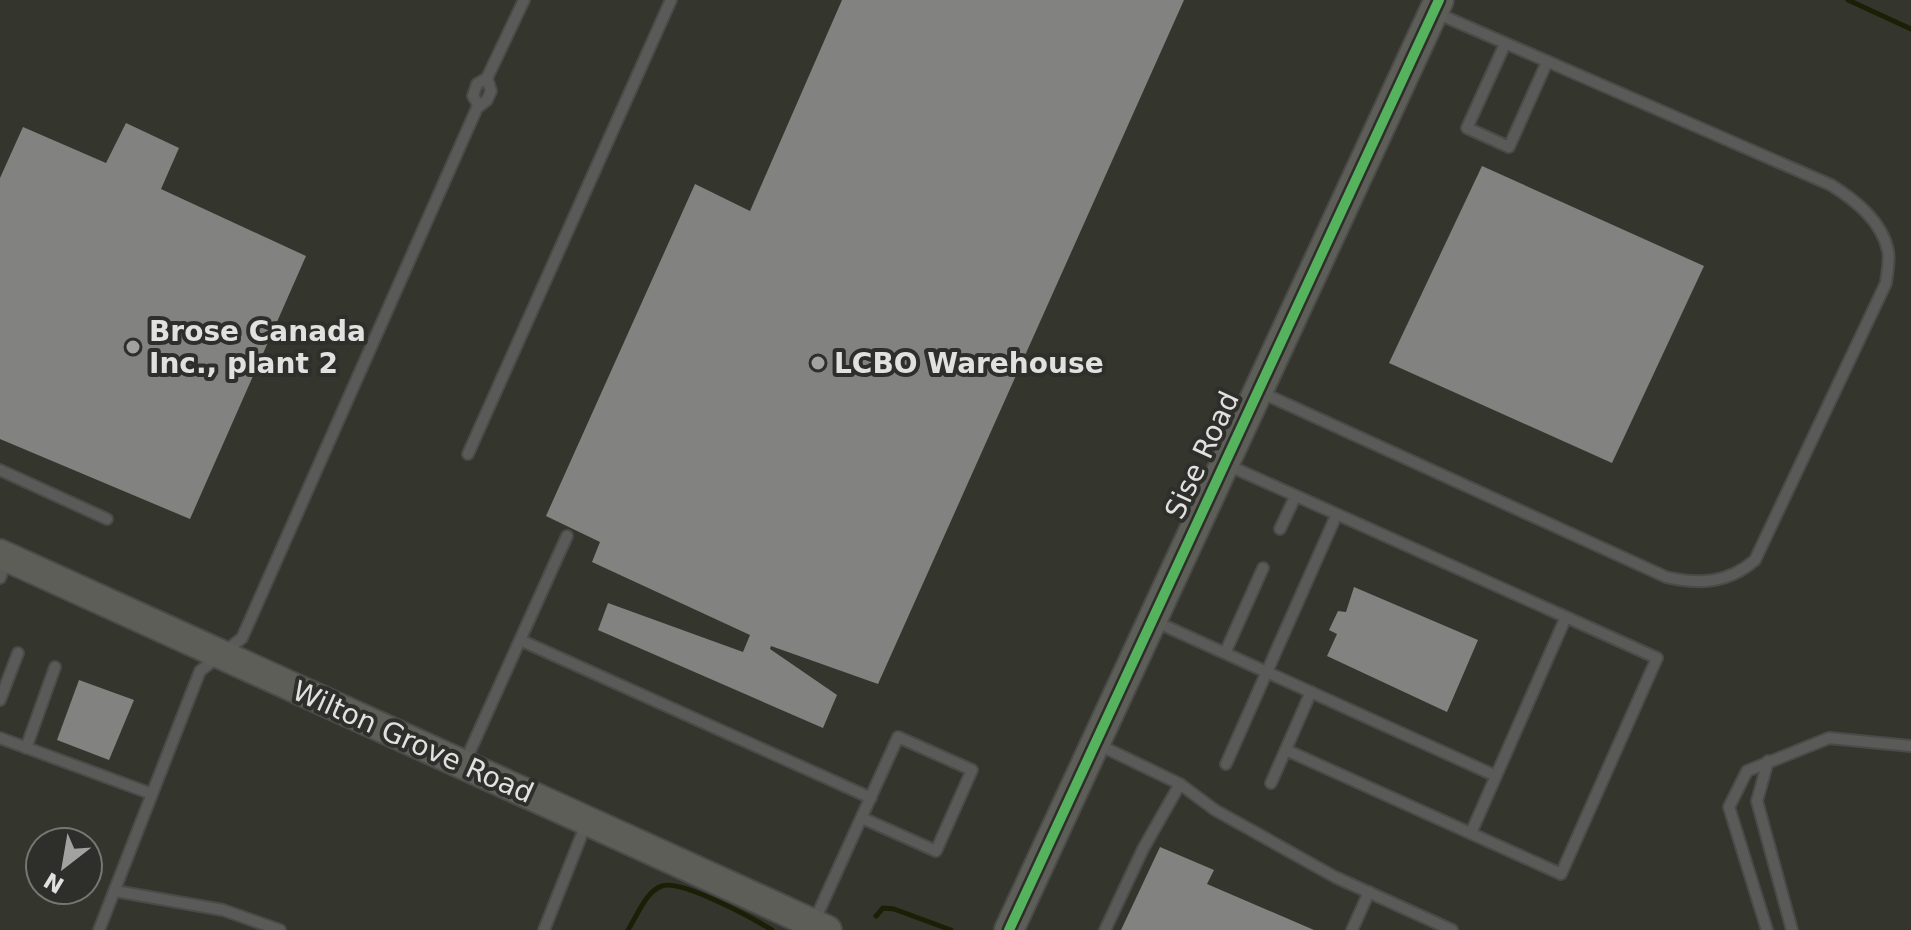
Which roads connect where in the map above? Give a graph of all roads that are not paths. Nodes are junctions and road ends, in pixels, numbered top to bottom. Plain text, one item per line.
1 (524, 0) edge
2 (671, 0) edge
3 (1436, 6) edge
4 (1505, 44) junction
5 (1547, 62) junction
6 (1258, 391) junction
7 (468, 454) dead end
8 (1224, 464) junction
9 (0, 470) edge
10 (1295, 497) junction
11 (1336, 516) junction
12 (107, 519) dead end
13 (1280, 529) dead end
14 (567, 536) dead end
15 (3, 563) edge
16 (1263, 568) dead end
17 (1566, 617) junction
18 (1152, 620) junction
19 (520, 640) junction
20 (18, 653) dead end
21 (1225, 653) junction
22 (221, 656) junction
23 (55, 667) dead end
24 (1266, 672) junction
25 (1311, 692) junction
26 (0, 700) edge
27 (0, 738) edge
28 (1095, 744) junction
29 (1911, 746) edge
30 (26, 748) junction
31 (1286, 750) junction
32 (1768, 761) junction
33 (1226, 764) dead end
34 (464, 765) junction
35 (1496, 776) junction
36 (1271, 783) dead end
37 (1180, 784) junction
38 (152, 794) junction
39 (871, 798) junction
40 (862, 818) junction
41 (588, 821) junction
42 (1471, 833) junction
43 (115, 891) junction
44 (1369, 892) junction
45 (820, 927) edge
46 (99, 930) edge
47 (280, 930) edge
48 (544, 930) edge
49 (1009, 930) edge
50 (1105, 930) edge
51 (1352, 930) edge
52 (1452, 930) edge
53 (1767, 930) edge
54 (1792, 930) edge

1 - 22 lane
2 - 7 lane
3 - 4 lane
3 - 6 street, Sise Road
4 - 5 lane
4 - 5 lane
5 - 6 lane
6 - 8 street, Sise Road
8 - 10 lane
8 - 18 street, Sise Road
9 - 12 lane
10 - 11 lane
10 - 13 lane
11 - 17 lane
11 - 24 lane
14 - 19 lane
15 - 22 street, Wilton Grove Road
16 - 21 lane
17 - 35 lane
17 - 42 lane
18 - 21 lane
18 - 28 street, Sise Road
19 - 34 lane
19 - 39 lane
20 - 26 lane
21 - 24 lane
22 - 34 street, Wilton Grove Road
22 - 38 lane
23 - 30 lane
24 - 25 lane
24 - 33 lane
25 - 31 lane
25 - 35 lane
27 - 30 lane
28 - 37 lane
28 - 49 street, Sise Road
29 - 32 lane
30 - 38 lane
31 - 36 lane
31 - 42 lane
32 - 53 lane
32 - 54 lane
34 - 41 street, Wilton Grove Road
35 - 42 lane
37 - 44 lane
37 - 50 lane
38 - 43 lane
39 - 40 lane
39 - 40 lane
40 - 45 lane
41 - 45 street, Wilton Grove Road
41 - 48 lane
43 - 46 lane
43 - 47 lane
44 - 51 lane
44 - 52 lane

